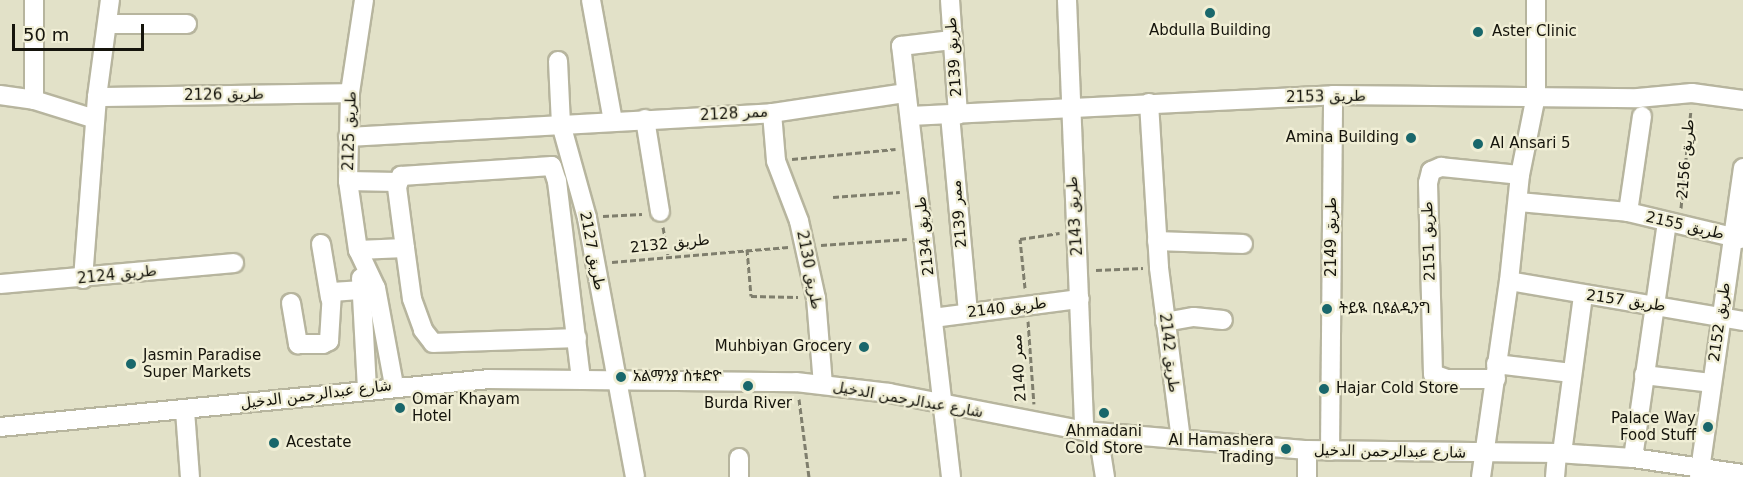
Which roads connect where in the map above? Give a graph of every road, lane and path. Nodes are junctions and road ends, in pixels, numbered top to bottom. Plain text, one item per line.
1 (34, 0) edge
2 (110, 0) edge
3 (364, 0) edge
4 (591, 0) edge
5 (950, 0) edge
6 (1067, 0) edge
7 (1536, 0) edge
8 (110, 24) junction
9 (187, 24) dead end
10 (952, 40) junction
11 (558, 61) dead end
12 (350, 93) junction
13 (906, 93) junction
14 (1692, 93) junction
15 (0, 95) edge
16 (1333, 96) junction
17 (1536, 96) junction
18 (97, 97) junction
19 (34, 100) junction
20 (1742, 102) edge
21 (1149, 104) junction
22 (1069, 110) junction
23 (772, 112) junction
24 (954, 115) junction
25 (910, 116) junction
26 (1642, 116) dead end
27 (95, 119) junction
28 (645, 119) junction
29 (613, 121) junction
30 (561, 124) junction
31 (348, 137) junction
32 (915, 148) junction
33 (776, 161) junction
34 (1743, 168) edge
35 (1520, 175) junction
36 (348, 181) junction
37 (397, 182) junction
38 (920, 190) junction
39 (832, 197) dead end
40 (1519, 202) junction
41 (660, 212) junction
42 (1628, 212) junction
43 (587, 218) junction
44 (1673, 223) junction
45 (1075, 230) junction
46 (925, 238) junction
47 (1737, 238) edge
48 (1157, 241) junction
49 (321, 244) dead end
50 (1243, 244) dead end
51 (806, 246) junction
52 (405, 248) junction
53 (747, 249) junction
54 (668, 255) junction
55 (361, 256) junction
56 (234, 262) dead end
57 (595, 264) junction
58 (1159, 268) junction
59 (1079, 271) junction
60 (83, 279) junction
61 (1509, 281) junction
62 (0, 284) edge
63 (359, 290) junction
64 (1583, 295) junction
65 (816, 297) junction
66 (330, 298) junction
67 (1080, 299) junction
68 (291, 303) dead end
69 (1027, 304) junction
70 (1656, 304) junction
71 (968, 312) junction
72 (1720, 317) junction
73 (933, 318) junction
74 (1223, 320) dead end
75 (1743, 321) edge
76 (1165, 322) junction
77 (577, 338) junction
78 (1496, 372) junction
79 (1571, 373) junction
80 (1644, 375) junction
81 (581, 380) junction
82 (618, 380) junction
83 (796, 382) junction
84 (1711, 383) junction
85 (394, 385) junction
86 (823, 385) junction
87 (367, 388) junction
88 (945, 404) junction
89 (185, 411) junction
90 (1035, 424) junction
91 (0, 426) edge
92 (1091, 432) junction
93 (1181, 439) junction
94 (1307, 450) junction
95 (1330, 451) junction
96 (1559, 453) junction
97 (1483, 454) junction
98 (739, 458) dead end
99 (1635, 458) junction
100 (1700, 472) edge
101 (1743, 474) edge
102 (1302, 476) edge
103 (190, 477) edge
104 (635, 477) edge
105 (739, 477) edge
106 (809, 477) edge
107 (951, 477) edge
108 (1105, 477) edge
109 (1481, 477) edge
110 (1555, 477) edge
111 (1635, 477) edge

1 - 19 street
2 - 8 street
3 - 12 street, طريق 2125
4 - 29 street
5 - 10 street, طريق 2139
6 - 22 street, طريق 2143
7 - 17 street
8 - 9 street
8 - 18 street
10 - 13 street, طريق 2134
10 - 24 street, طريق 2139
11 - 30 street, طريق 2127
12 - 18 street, طريق 2126
12 - 31 street, طريق 2125
13 - 23 street, ممر 2128
13 - 25 street, طريق 2134
14 - 17 street, طريق 2153
14 - 20 street, طريق 2153
14 - 44 path, طريق 2156
15 - 19 street
16 - 17 street, طريق 2153
16 - 21 street, طريق 2153
16 - 95 street, طريق 2149
17 - 35 street
18 - 27 street
19 - 27 street
21 - 22 street, طريق 2153
21 - 48 street, طريق 2142
22 - 24 street, طريق 2153
22 - 45 street, طريق 2143
23 - 28 street, ممر 2128
23 - 33 street, طريق 2130
24 - 25 street, طريق 2153
24 - 71 street, ممر 2139
25 - 32 street, طريق 2134
26 - 42 street, طريق 2155
27 - 60 street
28 - 29 street, ممر 2128
28 - 41 street
29 - 30 street, ممر 2128
30 - 31 street
30 - 43 street, طريق 2127
31 - 36 street, طريق 2125
32 - 33 path
32 - 38 street, طريق 2134
33 - 51 street, طريق 2130
34 - 47 street, طريق 2152
35 - 40 street
35 - 78 street, طريق 2151
36 - 37 street
36 - 55 street, طريق 2125
37 - 52 street
37 - 77 street
38 - 39 path
38 - 46 street, طريق 2134
40 - 42 street, طريق 2155
40 - 61 street
41 - 43 path
41 - 54 path
42 - 44 street, طريق 2155
43 - 57 street, طريق 2127
44 - 47 street, طريق 2155
44 - 70 street
45 - 59 street, طريق 2143
45 - 69 path, ممر 2140
46 - 51 path, طريق 2132
46 - 73 street, طريق 2134
47 - 72 street, طريق 2152
48 - 50 street
48 - 58 street, طريق 2142
49 - 66 street
51 - 53 path, طريق 2132
51 - 65 street, طريق 2130
52 - 55 street
52 - 77 street
53 - 54 path, طريق 2132
53 - 65 path
54 - 57 path, طريق 2132
55 - 63 street, طريق 2125
55 - 85 street, طريق 2125
56 - 60 street, طريق 2124
57 - 82 street, طريق 2127
58 - 59 path
58 - 76 street, طريق 2142
59 - 67 street, طريق 2143
60 - 62 street, طريق 2124
61 - 64 street, طريق 2157
61 - 78 street
63 - 66 street
63 - 87 street, طريق 2125
64 - 70 street, طريق 2157
64 - 79 street
65 - 86 street, طريق 2130
66 - 68 street
67 - 69 street, طريق 2140
67 - 92 street, طريق 2143
69 - 71 street, طريق 2140
69 - 90 path, ممر 2140
70 - 72 street, طريق 2157
70 - 80 street
71 - 73 street, طريق 2140
72 - 75 street, طريق 2157
72 - 84 street, طريق 2152
73 - 88 street, طريق 2134
74 - 76 street
76 - 93 street, طريق 2142
77 - 81 street
78 - 79 street
78 - 97 street
79 - 96 street
80 - 84 street
80 - 99 street
81 - 82 street, شارع عبدالرحمن الدخيل
81 - 85 street, شارع عبدالرحمن الدخيل
82 - 83 street, شارع عبدالرحمن الدخيل
82 - 104 street, طريق 2127
83 - 86 street, شارع عبدالرحمن الدخيل
83 - 106 path
84 - 100 street, طريق 2152
85 - 87 street, شارع عبدالرحمن الدخيل
86 - 88 street, شارع عبدالرحمن الدخيل
87 - 89 street, شارع عبدالرحمن الدخيل
88 - 90 street, شارع عبدالرحمن الدخيل
88 - 107 street, طريق 2134
89 - 91 street, شارع عبدالرحمن الدخيل
89 - 103 street
90 - 92 street, شارع عبدالرحمن الدخيل
92 - 93 street, شارع عبدالرحمن الدخيل
92 - 108 street, طريق 2143
93 - 94 street, شارع عبدالرحمن الدخيل
94 - 95 street, شارع عبدالرحمن الدخيل
94 - 102 street
95 - 97 street, شارع عبدالرحمن الدخيل
96 - 97 street, شارع عبدالرحمن الدخيل
96 - 99 street, شارع عبدالرحمن الدخيل
96 - 110 street
97 - 109 street
98 - 105 street
99 - 100 street, شارع عبدالرحمن الدخيل
99 - 111 street
100 - 101 street, شارع عبدالرحمن الدخيل

